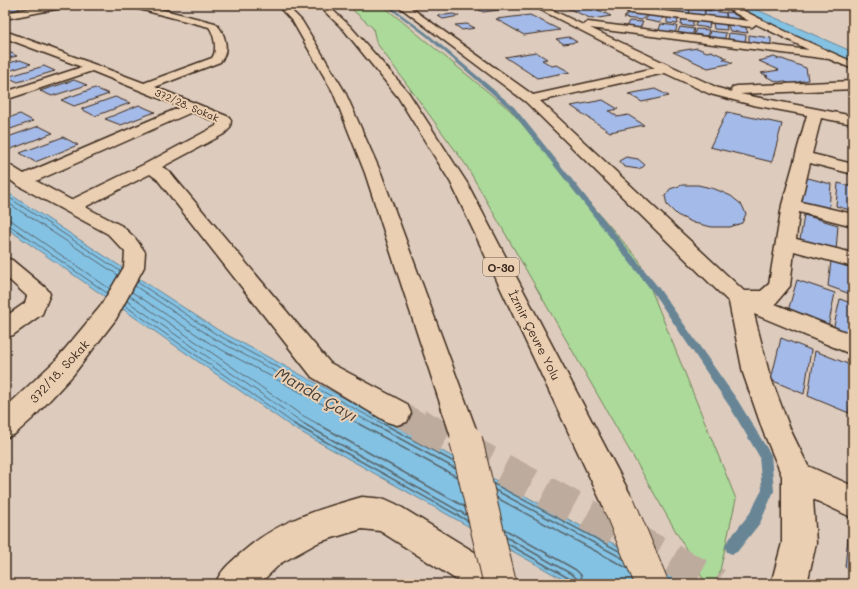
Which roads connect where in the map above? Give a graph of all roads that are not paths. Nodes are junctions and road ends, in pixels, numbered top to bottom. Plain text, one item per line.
1 (60, 5) edge
2 (134, 5) edge
3 (322, 5) edge
4 (401, 5) edge
5 (535, 5) edge
6 (725, 5) edge
7 (46, 6) edge
8 (277, 7) edge
9 (630, 10) dead end
10 (348, 15) dead end
11 (5, 16) edge
12 (624, 19) dead end
13 (571, 23) junction
14 (768, 25) junction
15 (5, 34) edge
16 (793, 39) junction
17 (359, 43) junction
18 (830, 56) junction
19 (853, 66) edge
20 (94, 67) junction
21 (666, 69) junction
22 (853, 85) edge
23 (144, 87) junction
24 (714, 91) junction
25 (5, 96) edge
26 (531, 99) junction
27 (192, 107) junction
28 (815, 114) junction
29 (853, 120) edge
30 (804, 157) junction
31 (151, 167) junction
32 (853, 169) edge
33 (5, 170) edge
34 (22, 181) junction
35 (791, 205) junction
36 (72, 206) junction
37 (853, 220) edge
38 (785, 242) junction
39 (853, 260) edge
40 (5, 265) edge
41 (739, 299) junction
42 (5, 329) edge
43 (853, 345) edge
44 (397, 413) tunnel mouth
45 (5, 425) edge
46 (797, 476) junction
47 (853, 502) edge
48 (233, 584) edge
49 (495, 584) edge
50 (500, 584) edge
51 (652, 584) edge
52 (789, 584) edge

1 - 7 main road
2 - 23 main road
3 - 17 main road, İzmir Çevre Yolu / O-30
4 - 26 main road
5 - 13 main road
6 - 14 main road
7 - 11 main road
8 - 50 main road, bridge
9 - 14 main road
10 - 17 main road
12 - 16 main road
13 - 18 main road
13 - 21 main road
14 - 16 main road
15 - 20 main road, 372/28. Sokak
16 - 18 main road
17 - 51 main road, İzmir Çevre Yolu / O-30, bridge
18 - 19 main road
20 - 23 main road, 372/28. Sokak
20 - 25 main road
21 - 24 main road
21 - 26 main road
22 - 24 main road
23 - 27 main road, 372/28. Sokak
24 - 28 main road
26 - 41 main road
27 - 31 main road, 372/28. Sokak
27 - 34 main road
28 - 29 main road
28 - 30 main road
30 - 32 main road
30 - 35 main road
31 - 36 main road, 372/28. Sokak
31 - 44 main road
33 - 34 main road
34 - 36 main road
35 - 37 main road
35 - 38 main road
36 - 45 main road, 372/18. Sokak
38 - 39 main road
38 - 41 main road
40 - 42 main road
41 - 43 main road
41 - 46 main road
46 - 47 main road
46 - 52 main road
48 - 49 main road

